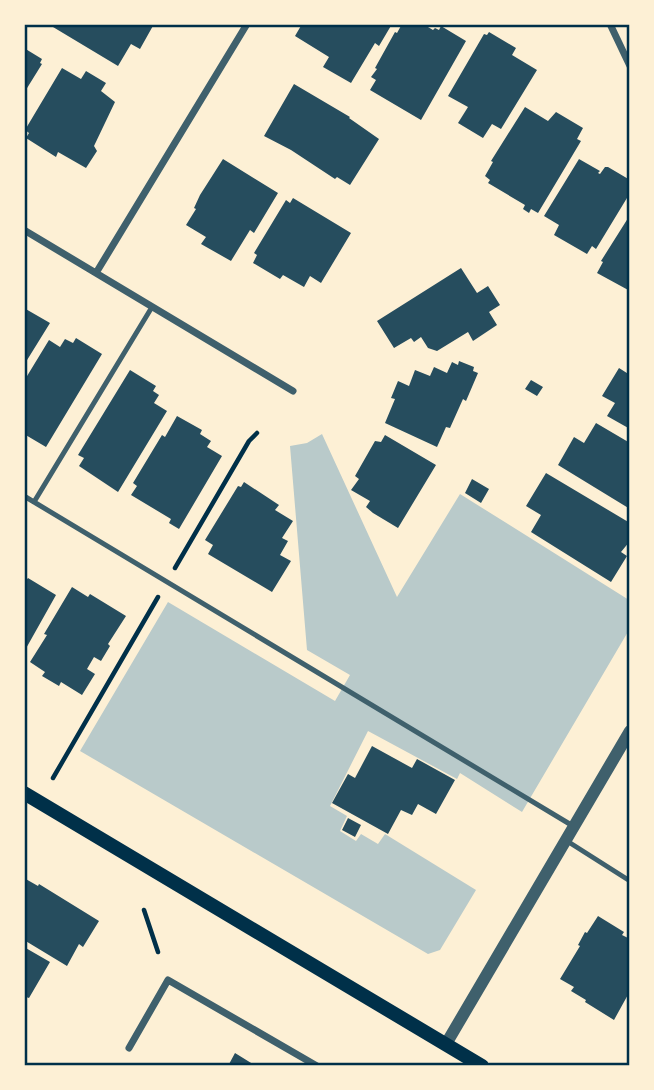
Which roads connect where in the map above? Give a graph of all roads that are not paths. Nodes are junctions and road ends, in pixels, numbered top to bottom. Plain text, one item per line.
1 (247, 24) edge
2 (610, 24) edge
3 (629, 66) edge
4 (24, 230) edge
5 (96, 273) junction
6 (152, 307) junction
7 (293, 391) dead end
8 (24, 496) edge
9 (34, 502) junction
10 (629, 730) edge
11 (24, 793) edge
12 (573, 826) junction
13 (566, 840) junction
14 (629, 881) edge
15 (446, 1044) junction
16 (129, 1048) dead end
17 (317, 1066) edge
18 (482, 1066) edge

1 - 5 street
2 - 3 street
4 - 5 street
5 - 6 street
6 - 7 street
6 - 9 lane
8 - 9 lane
9 - 12 lane
10 - 12 street
11 - 15 main road
12 - 13 street
13 - 14 lane
13 - 15 street
15 - 18 main road
16 - 17 street

